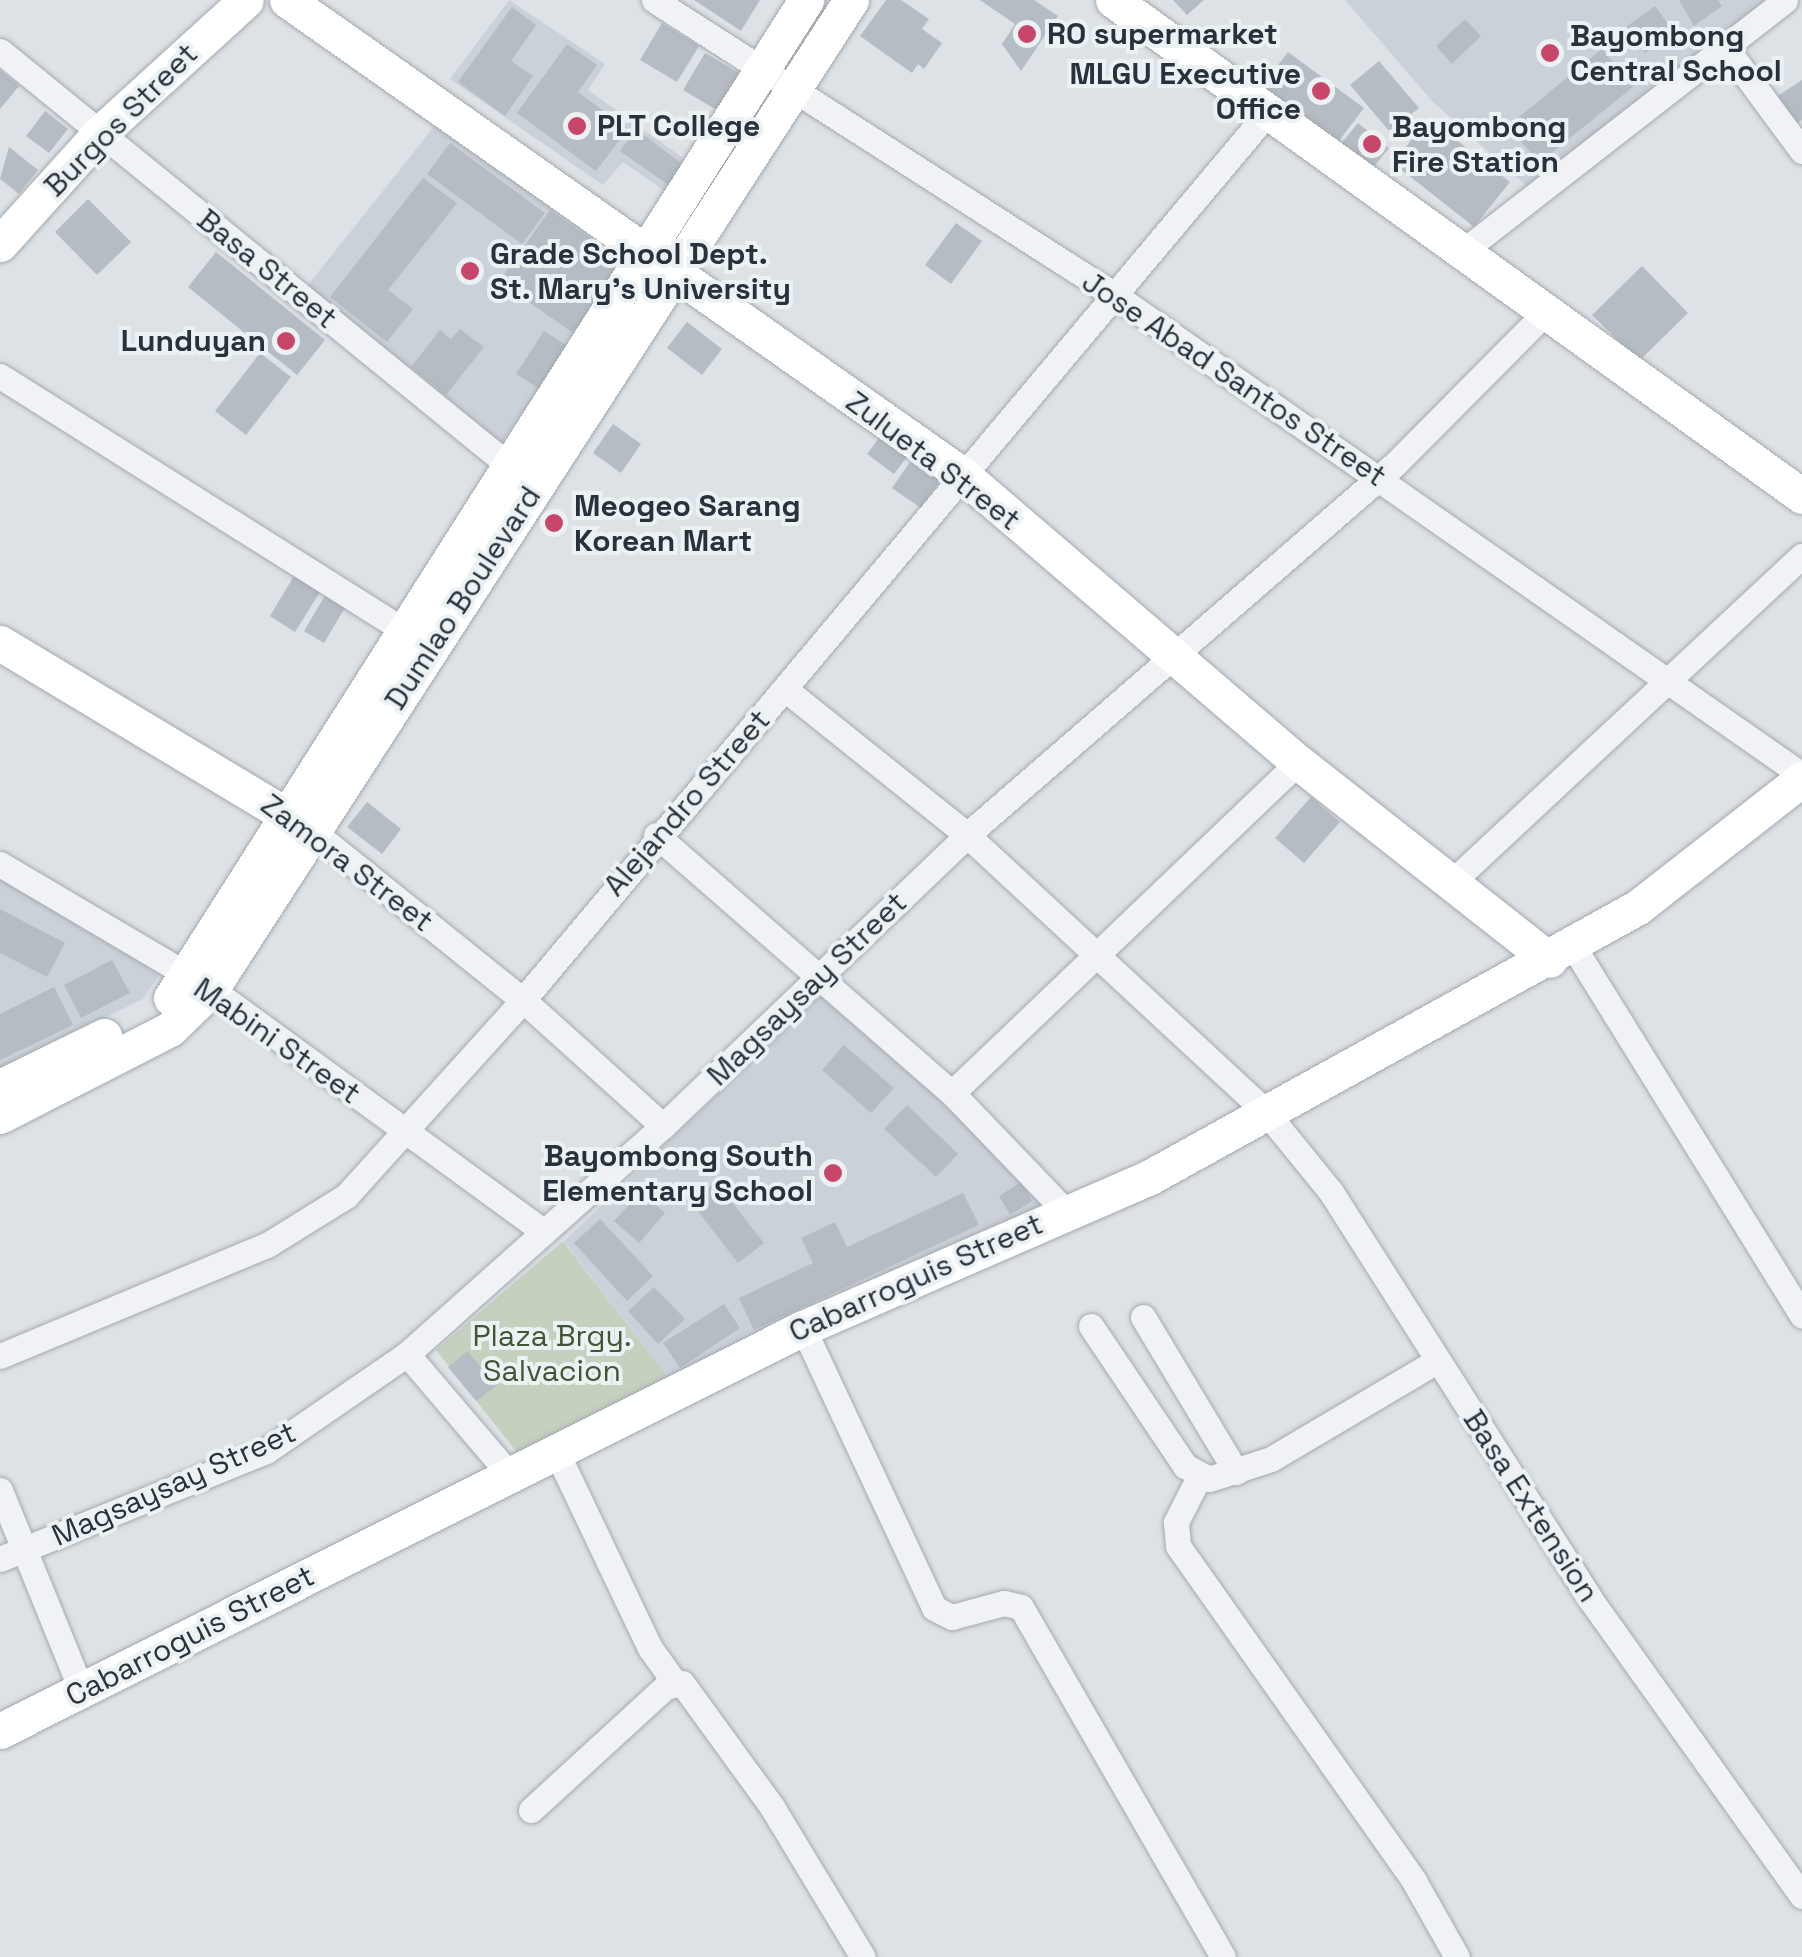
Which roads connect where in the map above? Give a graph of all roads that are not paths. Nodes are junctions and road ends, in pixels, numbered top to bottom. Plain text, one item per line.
1 (246, 0) edge
2 (287, 0) edge
3 (654, 0) edge
4 (806, 0) edge
5 (851, 0) edge
6 (1113, 0) edge
7 (1785, 0) edge
8 (1726, 48) junction
9 (0, 52) edge
10 (762, 68) junction
11 (793, 93) junction
12 (1268, 112) junction
13 (100, 133) junction
14 (1802, 151) edge
15 (0, 244) edge
16 (1467, 248) junction
17 (659, 268) junction
18 (1116, 296) junction
19 (1543, 315) junction
20 (0, 376) edge
21 (506, 463) junction
22 (964, 476) junction
23 (1378, 477) junction
24 (534, 486) junction
25 (1802, 496) edge
26 (1802, 556) edge
27 (419, 639) junction
28 (0, 642) edge
29 (1172, 656) junction
30 (1666, 678) junction
31 (786, 689) junction
32 (1298, 762) junction
33 (1802, 777) edge
34 (303, 824) junction
35 (656, 834) junction
36 (967, 835) junction
37 (0, 864) edge
38 (1454, 880) junction
39 (1562, 953) junction
40 (1092, 955) junction
41 (817, 981) junction
42 (200, 984) junction
43 (523, 1000) junction
44 (0, 1088) edge
45 (952, 1093) junction
46 (1266, 1112) junction
47 (0, 1116) edge
48 (663, 1126) junction
49 (408, 1134) junction
50 (1065, 1211) junction
51 (544, 1232) junction
52 (1802, 1316) edge
53 (1144, 1317) dead end
54 (1091, 1326) dead end
55 (803, 1328) junction
56 (407, 1354) junction
57 (0, 1356) edge
58 (1437, 1361) junction
59 (556, 1451) junction
60 (1236, 1472) junction
61 (508, 1474) junction
62 (1198, 1477) junction
63 (0, 1490) edge
64 (12, 1554) edge
65 (674, 1683) junction
66 (82, 1692) junction
67 (0, 1731) edge
68 (531, 1810) dead end
69 (1802, 1896) edge
70 (864, 1957) edge
71 (1223, 1957) edge
72 (1457, 1957) edge

1 - 13 street, Burgos Street
2 - 17 street, Zulueta Street
3 - 10 street, Jose Abad Santos Street
4 - 10 street, Dumlao Boulevard
5 - 11 street, Dumlao Boulevard
6 - 12 street
7 - 8 street
8 - 14 street
8 - 16 street
9 - 13 street, Basa Street
10 - 11 street, Jose Abad Santos Street
10 - 17 street, Dumlao Boulevard
11 - 17 street, Dumlao Boulevard
11 - 18 street, Jose Abad Santos Street
12 - 16 street
12 - 18 street, Alejandro Street
13 - 15 street, Burgos Street
13 - 21 street, Basa Street
16 - 19 street
17 - 21 street, Dumlao Boulevard
17 - 22 street, Zulueta Street
17 - 24 street, Dumlao Boulevard
18 - 22 street, Alejandro Street
18 - 23 street, Jose Abad Santos Street
19 - 23 street, Magsaysay Street
19 - 25 street
20 - 27 street
21 - 24 street, Basa Street
21 - 27 street, Dumlao Boulevard
22 - 29 street, Zulueta Street
22 - 31 street, Alejandro Street
23 - 29 street, Magsaysay Street
23 - 30 street, Jose Abad Santos Street
24 - 27 street, Dumlao Boulevard
26 - 30 street
27 - 34 street, Dumlao Boulevard
28 - 34 street, Zamora Street
29 - 32 street, Zulueta Street
29 - 36 street, Magsaysay Street
30 - 33 street, Jose Abad Santos Street
30 - 38 street
31 - 35 street, Alejandro Street
31 - 36 street
32 - 38 street, Zulueta Street
32 - 40 street
33 - 39 street, Cabarroguis Street
34 - 42 street, Dumlao Boulevard
34 - 43 street, Zamora Street
35 - 41 street
35 - 43 street, Alejandro Street
36 - 40 street
36 - 41 street, Magsaysay Street
37 - 42 street, Mabini Street
38 - 39 street, Zulueta Street
39 - 46 street, Cabarroguis Street
39 - 52 street
40 - 45 street
40 - 46 street
41 - 45 street
41 - 48 street, Magsaysay Street
42 - 44 street, Dumlao Boulevard
42 - 47 street, Dumlao Boulevard
42 - 49 street, Mabini Street
43 - 48 street, Zamora Street
43 - 49 street, Alejandro Street
45 - 50 street
46 - 50 street, Cabarroguis Street
46 - 58 street, Basa Extension
48 - 51 street, Magsaysay Street
49 - 51 street, Mabini Street
49 - 57 street, Alejandro Street
50 - 55 street, Cabarroguis Street
51 - 56 street, Magsaysay Street
53 - 60 street
54 - 62 street
55 - 59 street, Cabarroguis Street
55 - 71 street
56 - 61 street
56 - 64 street, Magsaysay Street
58 - 60 street
58 - 69 street, Basa Extension
59 - 61 street, Cabarroguis Street
59 - 65 street
60 - 62 street
61 - 66 street, Cabarroguis Street
62 - 72 street
63 - 64 street
64 - 66 street
65 - 68 street
65 - 70 street
66 - 67 street, Cabarroguis Street

